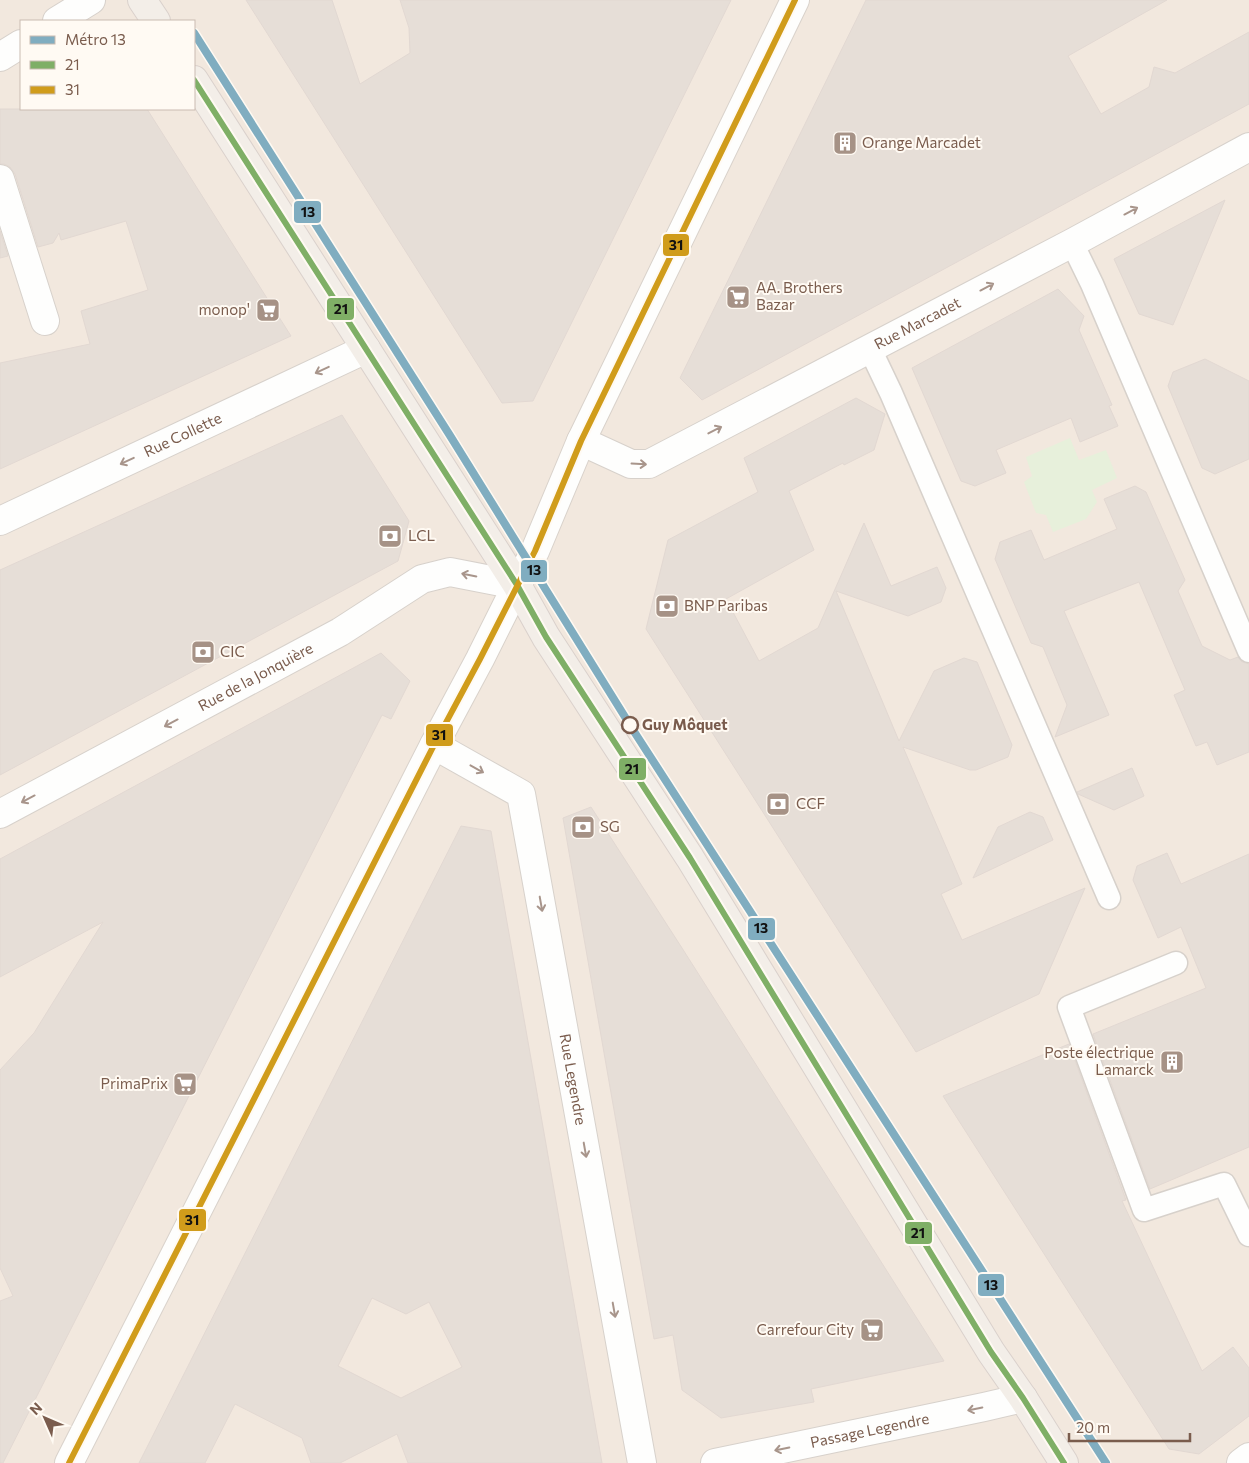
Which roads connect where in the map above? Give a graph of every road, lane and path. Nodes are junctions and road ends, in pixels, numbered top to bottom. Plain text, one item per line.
1 (91, 0) edge
2 (142, 0) edge
3 (795, 0) edge
4 (59, 20) edge
5 (155, 20) edge
6 (20, 45) edge
7 (0, 57) edge
8 (195, 82) edge
9 (1249, 147) edge
10 (0, 179) edge
11 (1072, 243) junction
12 (45, 321) dead end
13 (366, 349) junction
14 (870, 349) junction
15 (581, 441) junction
16 (0, 521) edge
17 (517, 585) junction
18 (1249, 650) edge
19 (434, 745) junction
20 (0, 814) edge
21 (1109, 898) dead end
22 (1176, 963) dead end
23 (1249, 1235) edge
24 (1023, 1398) junction
25 (1249, 1457) edge
26 (68, 1463) edge
27 (642, 1463) edge
28 (715, 1463) edge
29 (1064, 1463) edge
30 (1240, 1463) edge

1 - 4 street
2 - 5 main road
3 - 15 street
6 - 7 street
8 - 13 main road
11 -> 9 street, Rue Marcadet
10 - 12 street
14 -> 11 street, Rue Marcadet
11 - 18 lane
13 -> 16 street, Rue Collette
13 - 17 main road
15 -> 14 street, Rue Marcadet
14 - 21 lane
15 - 17 street
17 - 19 street
17 -> 20 street, Rue de la Jonquière
17 - 24 main road
19 - 26 street
19 -> 27 street, Rue Legendre
22 - 23 lane
24 -> 28 street, Passage Legendre
24 - 29 main road
25 - 30 street

